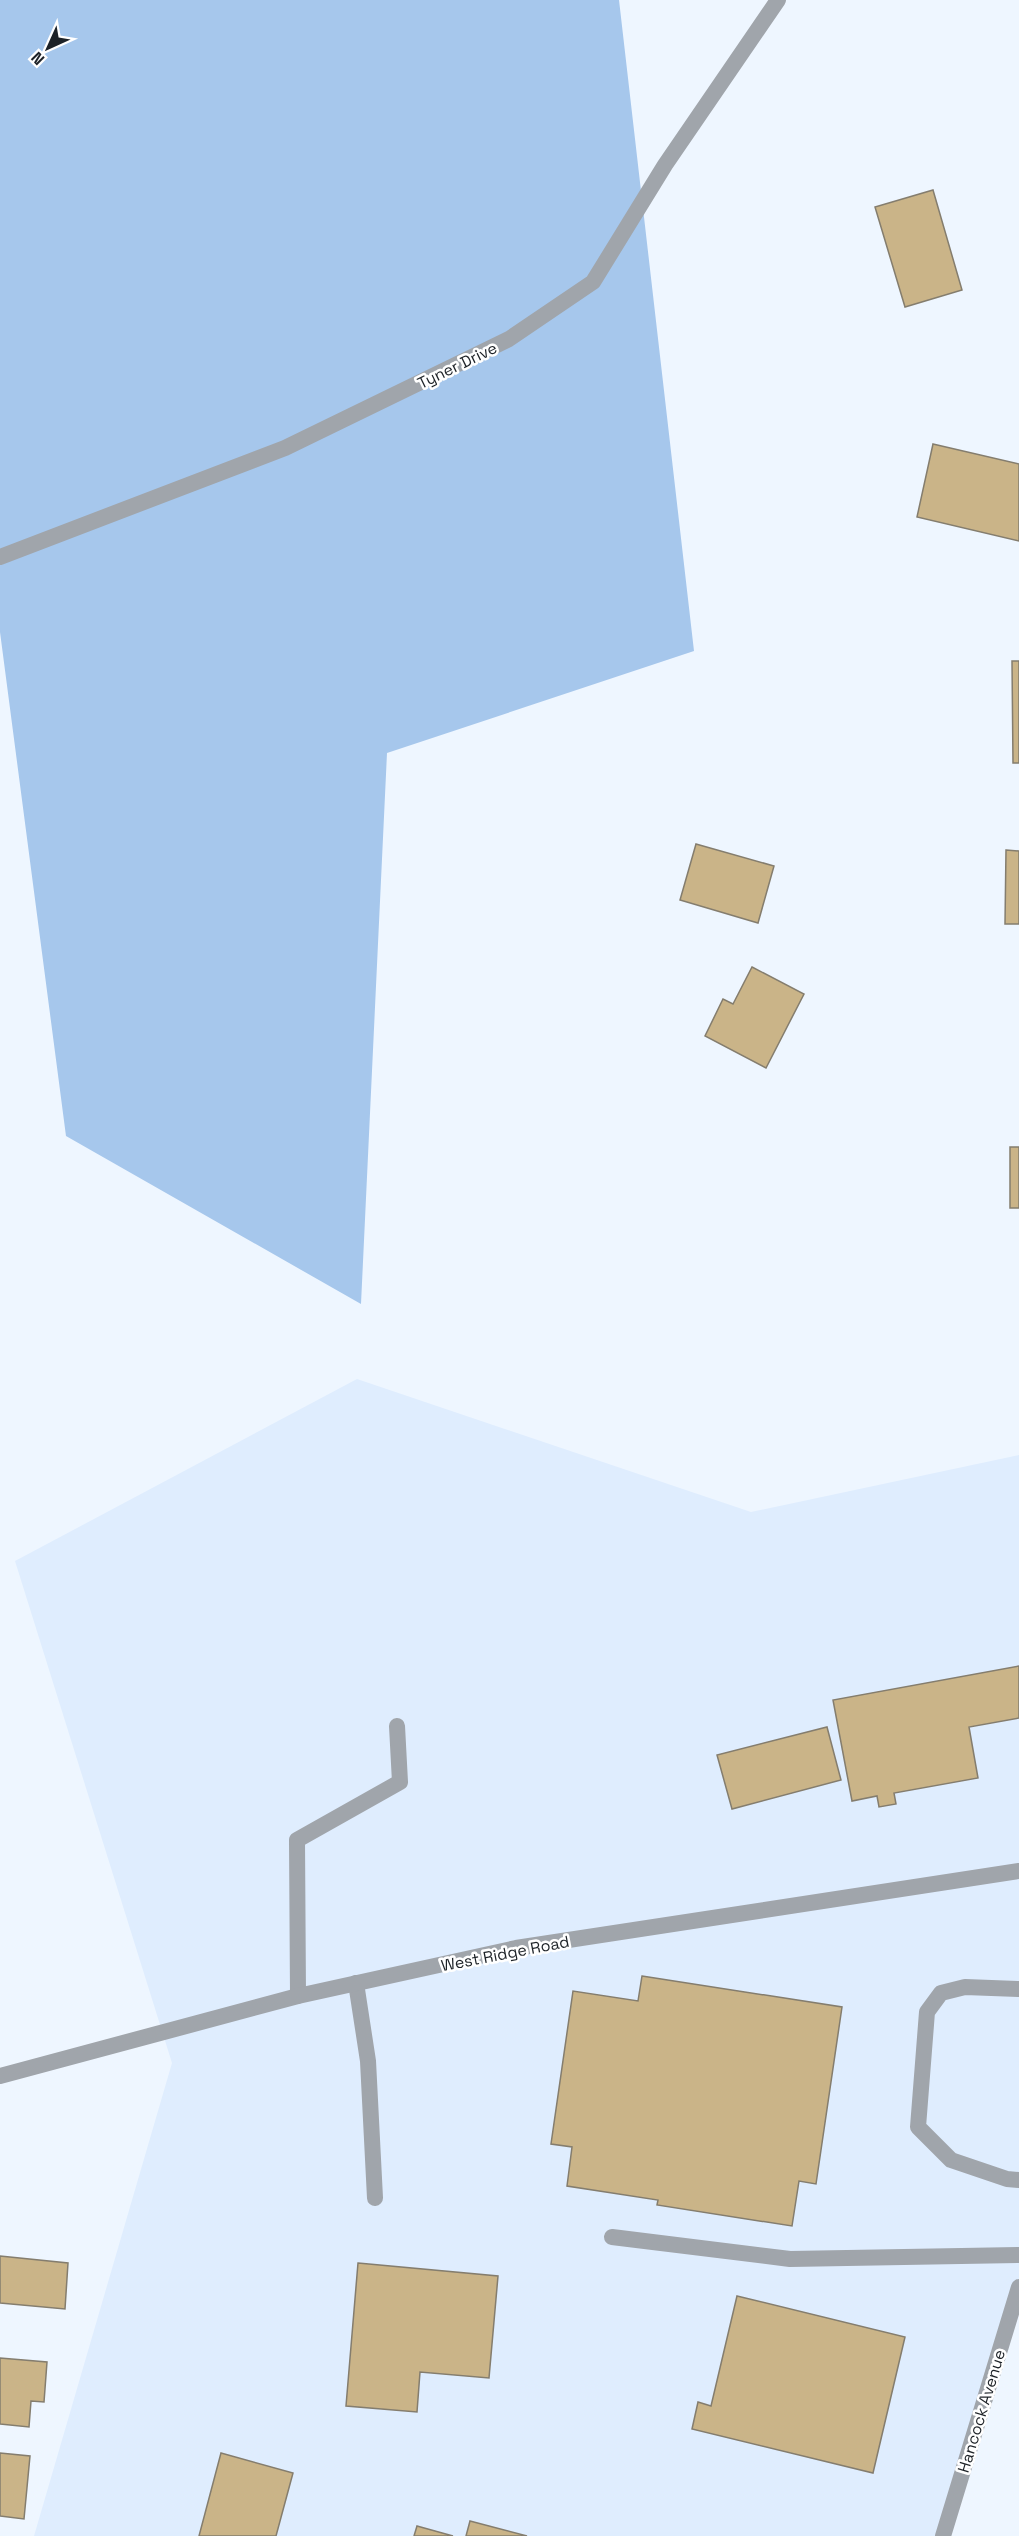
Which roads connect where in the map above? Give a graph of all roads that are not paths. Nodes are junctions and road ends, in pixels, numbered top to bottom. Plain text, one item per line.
1 (778, 0) edge
2 (0, 557) edge
3 (397, 1726) dead end
4 (1019, 1871) edge
5 (356, 1983) junction
6 (1019, 1989) edge
7 (298, 1996) junction
8 (0, 2076) edge
9 (1019, 2180) edge
10 (375, 2198) dead end
11 (612, 2237) dead end
12 (1019, 2255) edge
13 (1019, 2287) edge
14 (943, 2536) edge

1 - 2 street, Tyner Drive
3 - 7 street
4 - 5 street, West Ridge Road
5 - 7 street, West Ridge Road
5 - 10 street
6 - 9 street
7 - 8 street, West Ridge Road
11 - 12 street
13 - 14 street, Hancock Avenue

